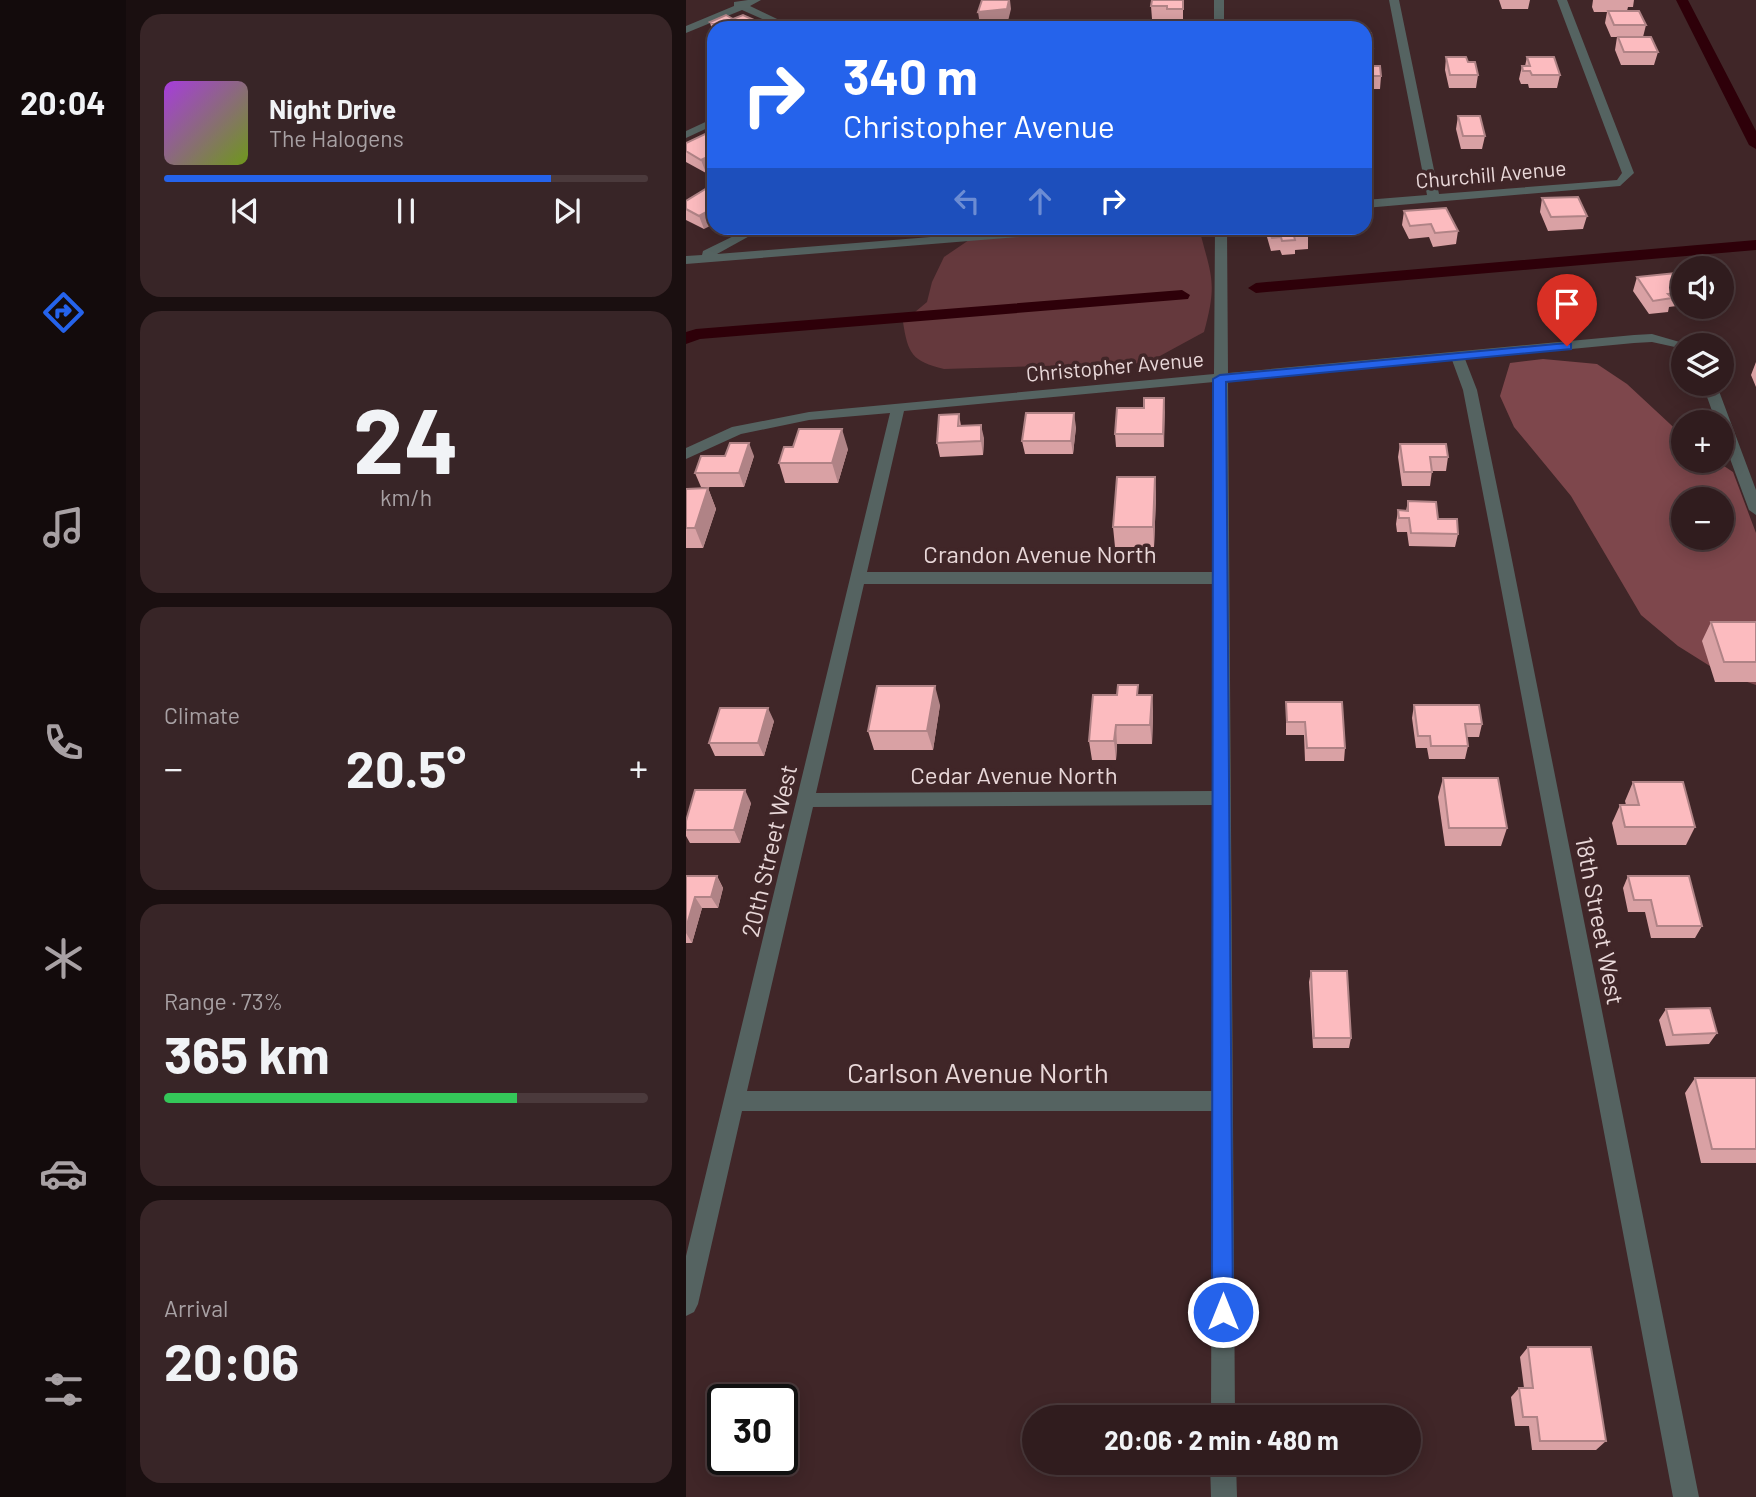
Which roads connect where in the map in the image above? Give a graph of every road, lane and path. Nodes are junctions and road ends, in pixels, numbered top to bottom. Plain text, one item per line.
1 (726, 0) edge
2 (756, 0) edge
3 (1219, 0) edge
4 (1394, 0) edge
5 (1562, 0) edge
6 (742, 6) junction
7 (775, 21) edge
8 (1219, 21) edge
9 (686, 30) edge
10 (707, 124) edge
11 (686, 135) edge
12 (1434, 199) junction
13 (1372, 203) edge
14 (742, 235) edge
15 (986, 235) edge
16 (1221, 235) edge
17 (690, 257) edge
18 (1671, 342) edge
19 (1458, 356) junction
20 (1220, 379) junction
21 (1714, 396) edge
22 (898, 408) junction
23 (686, 454) edge
24 (1756, 510) edge
25 (860, 578) junction
26 (1220, 578) junction
27 (1222, 798) junction
28 (807, 800) junction
29 (735, 1101) junction
30 (1222, 1101) junction
31 (686, 1304) edge
32 (1223, 1405) edge
33 (1223, 1475) edge
34 (1224, 1497) edge
35 (1686, 1497) edge

1 - 6 street
2 - 6 street
3 - 8 street
4 - 12 street
5 - 12 street, Churchill Avenue
6 - 7 street
6 - 9 street
10 - 11 street
12 - 13 street, Churchill Avenue
14 - 17 street
15 - 17 street
16 - 20 street
18 - 19 street, Christopher Avenue
19 - 20 street, Christopher Avenue
19 - 35 street, 18th Street West
20 - 22 street, Christopher Avenue
20 - 26 street
21 - 24 street
22 - 23 street, Christopher Avenue
22 - 25 street, 20th Street West
25 - 26 street, Crandon Avenue North
25 - 28 street, 20th Street West
26 - 27 street
27 - 28 street, Cedar Avenue North
27 - 30 street
28 - 29 street, 20th Street West
29 - 30 street, Carlson Avenue North
29 - 31 street, 20th Street West
30 - 32 street
33 - 34 street

